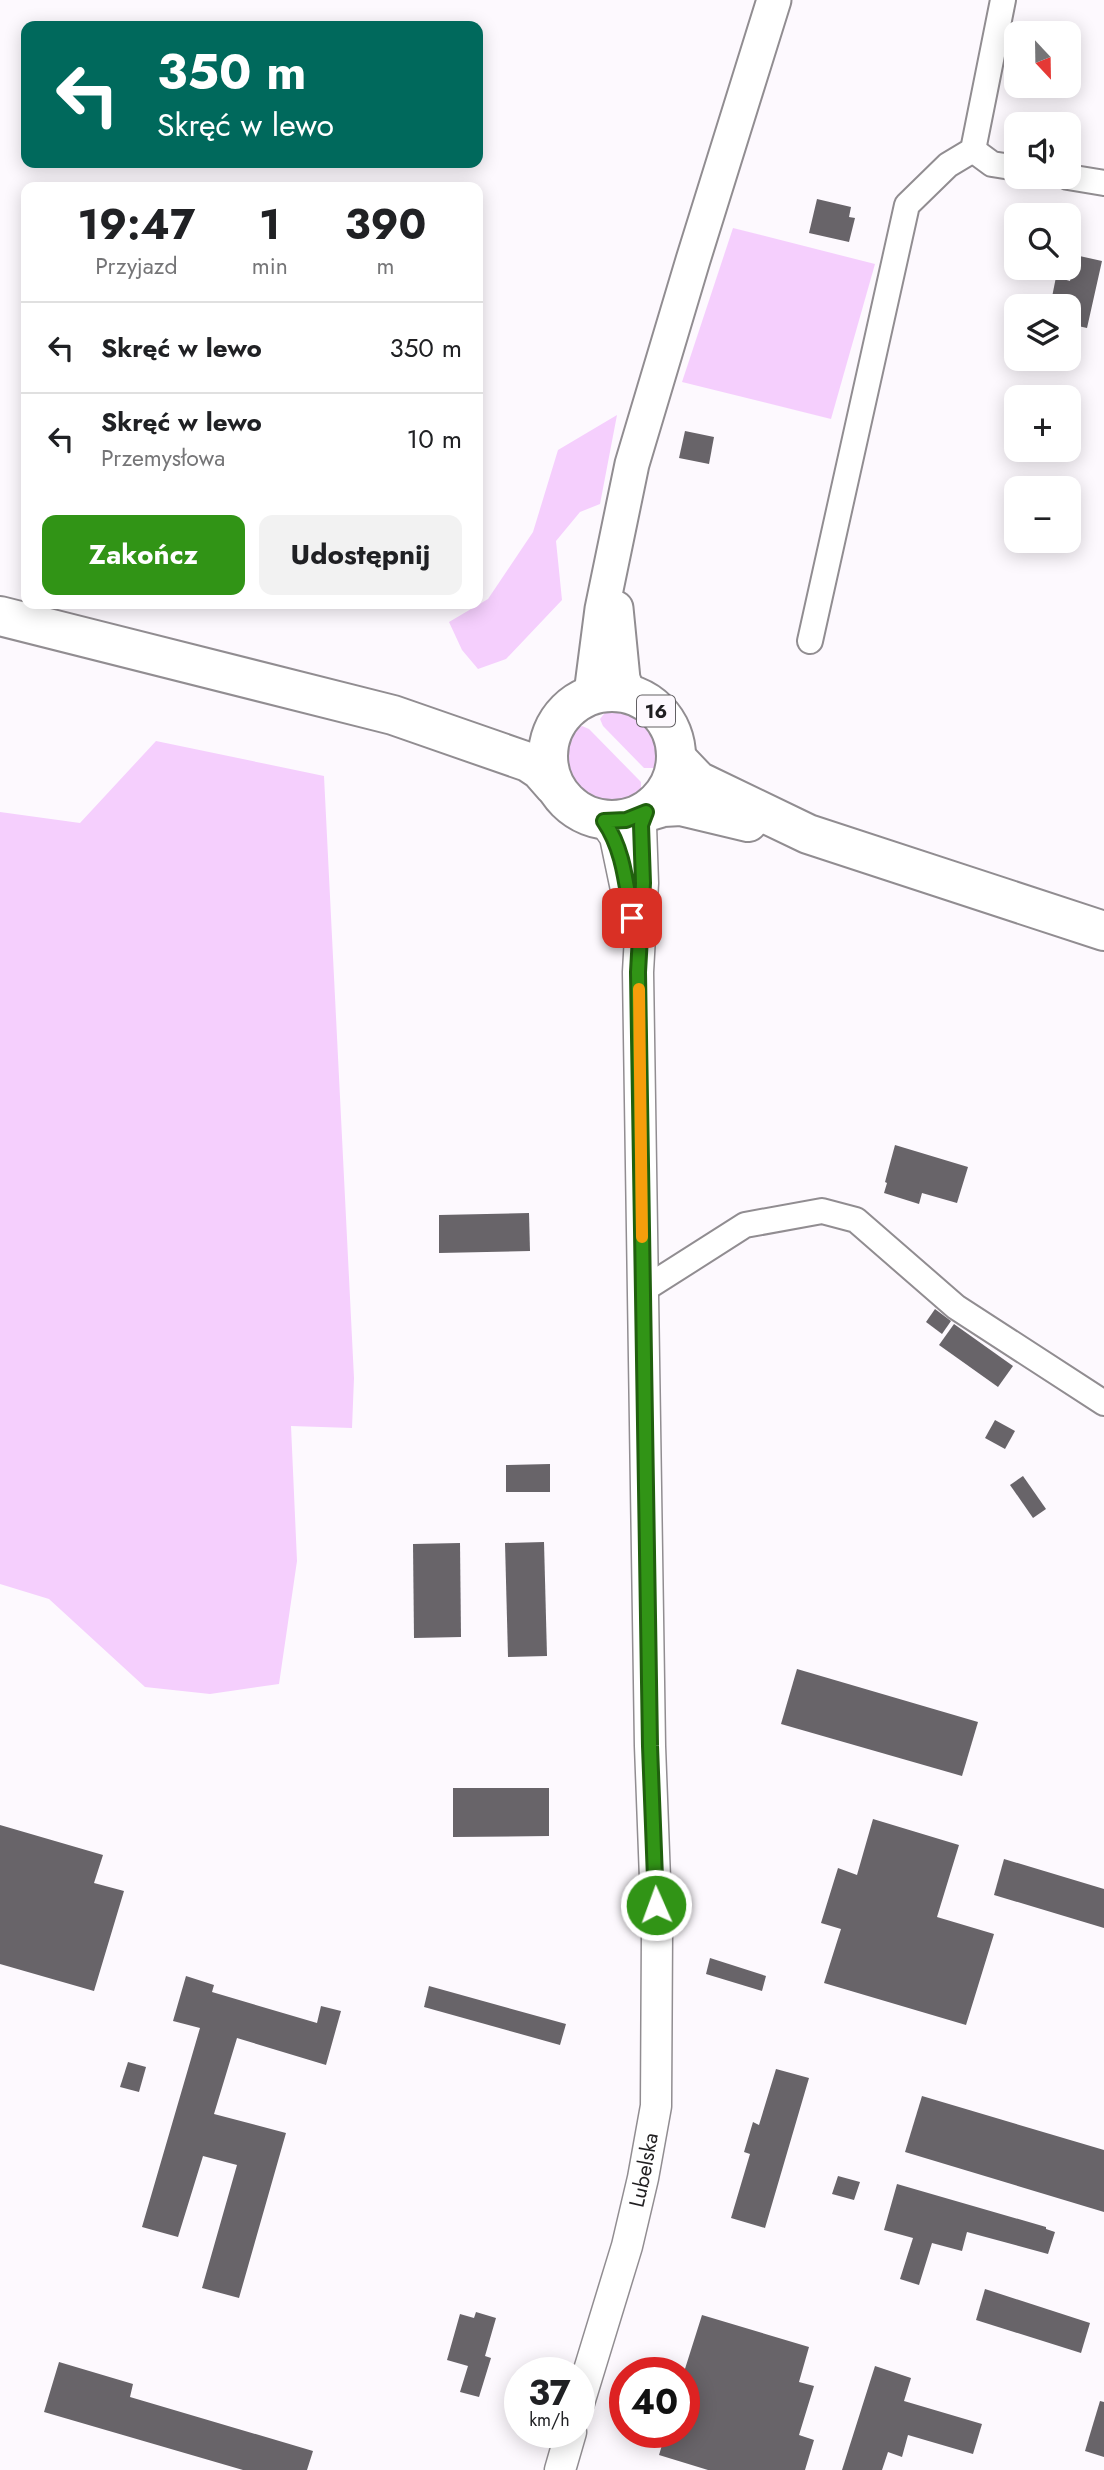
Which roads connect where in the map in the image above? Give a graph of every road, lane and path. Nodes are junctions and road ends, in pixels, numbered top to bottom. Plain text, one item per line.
1 (774, 0) edge
2 (1003, 0) edge
3 (973, 150) junction
4 (1004, 166) edge
5 (1081, 179) edge
6 (1104, 183) edge
7 (612, 563) junction
8 (0, 616) edge
9 (810, 641) dead end
10 (629, 694) junction
11 (587, 697) junction
12 (393, 715) junction
13 (556, 724) junction
14 (676, 758) junction
15 (554, 786) junction
16 (646, 812) junction
17 (604, 821) junction
18 (808, 834) junction
19 (1104, 931) edge
20 (638, 972) junction
21 (643, 1290) junction
22 (1104, 1402) edge
23 (593, 2357) edge
24 (566, 2448) edge
25 (560, 2470) edge

1 - 7 main road
2 - 3 street
3 - 4 street
3 - 9 street
5 - 6 street
7 - 10 main road
7 - 11 main road
8 - 12 main road
10 - 11 main road, 16
10 - 14 main road, 16
11 - 13 main road
12 - 13 main road
12 - 15 main road
13 - 15 main road
14 - 16 main road
14 - 18 main road
15 - 17 main road
16 - 17 main road
16 - 18 main road
16 - 20 street
17 - 20 street
18 - 19 main road
20 - 21 street, Lubelska
21 - 22 street
21 - 23 street, Lubelska
24 - 25 street

